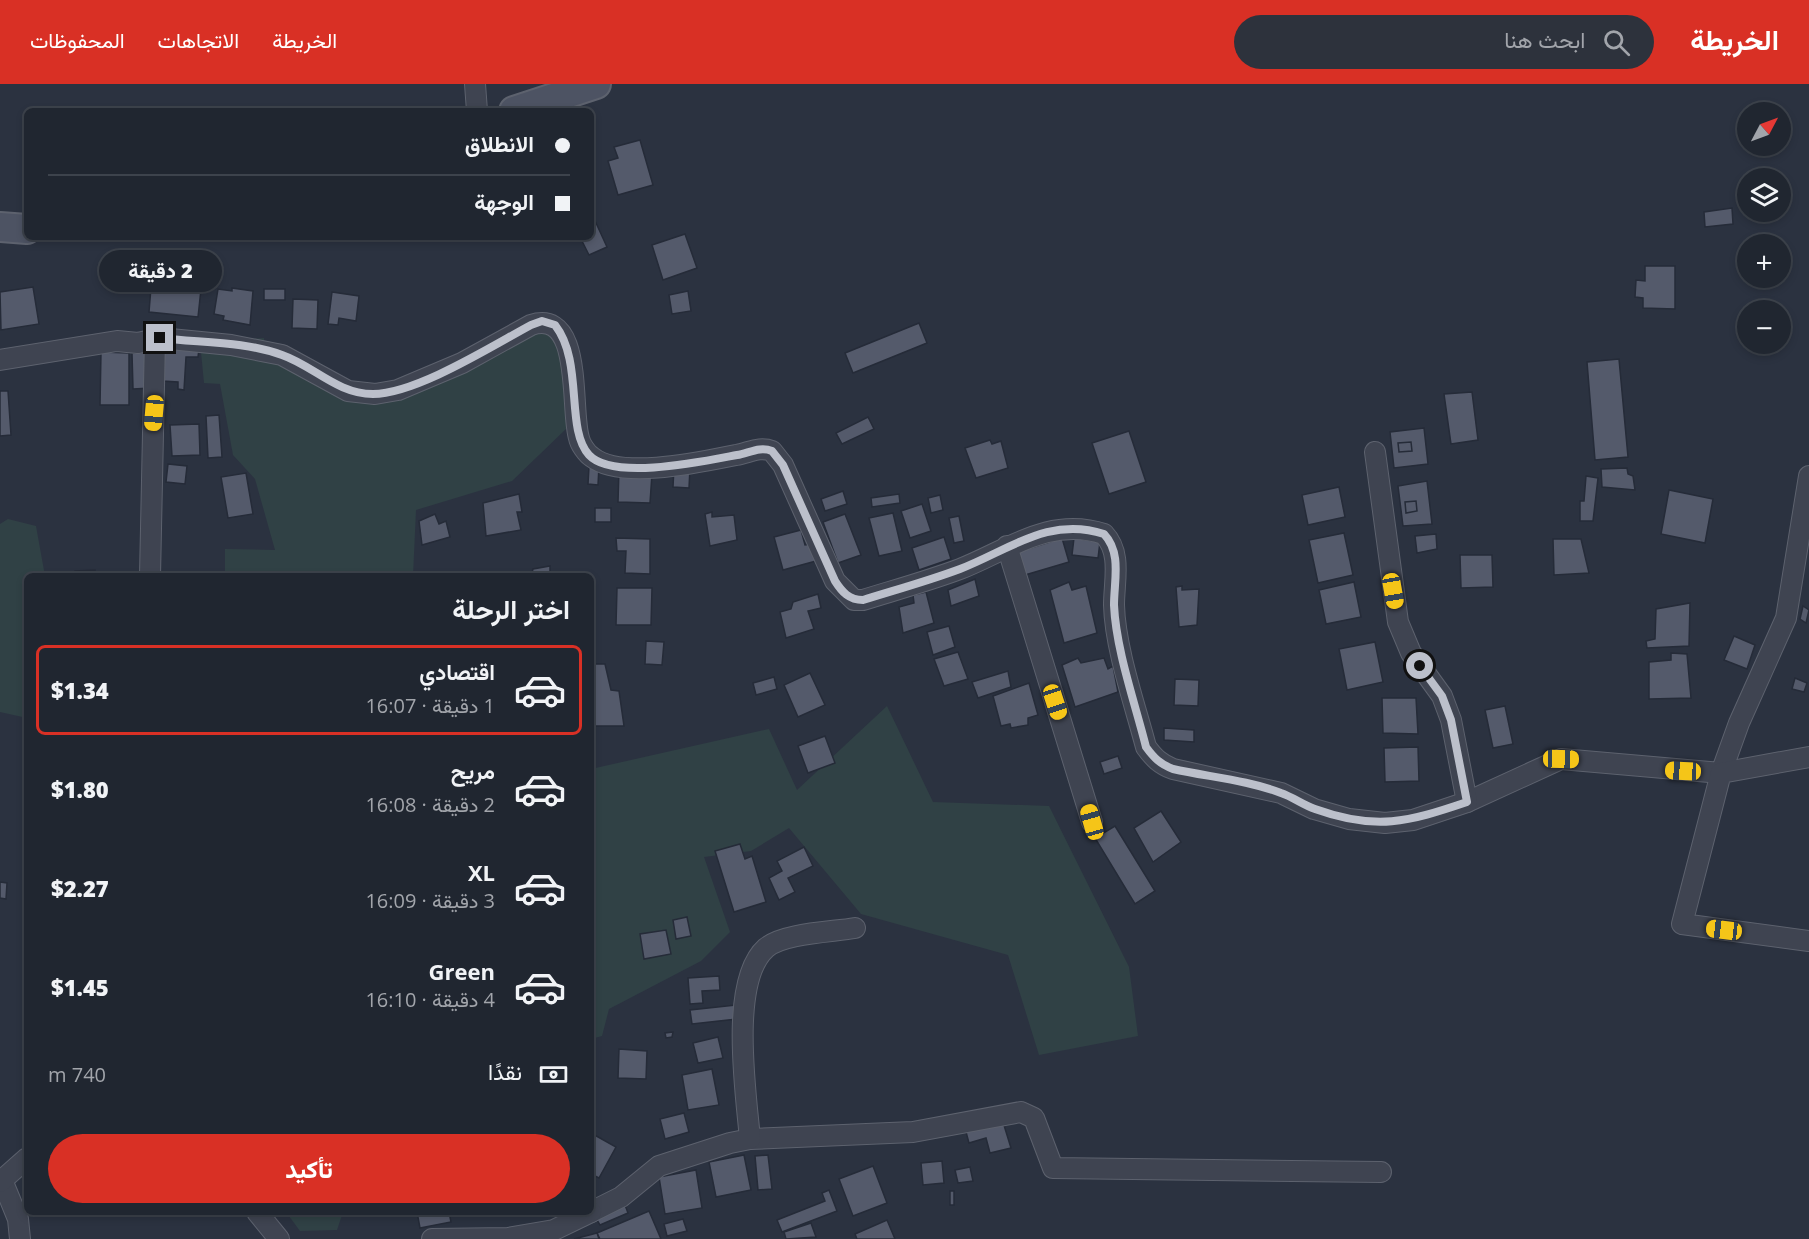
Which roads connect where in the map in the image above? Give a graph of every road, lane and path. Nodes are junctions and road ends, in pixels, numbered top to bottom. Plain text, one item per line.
1 (475, 84) edge
2 (596, 84) edge
3 (477, 108) edge
4 (523, 108) edge
5 (0, 227) edge
6 (24, 229) edge
7 (155, 338) junction
8 (0, 360) edge
9 (1375, 452) dead end
10 (1809, 476) edge
11 (1007, 546) junction
12 (150, 573) edge
13 (1809, 758) edge
14 (1721, 773) junction
15 (1467, 802) junction
16 (1092, 822) dead end
17 (855, 928) dead end
18 (1809, 941) edge
19 (750, 1139) junction
20 (24, 1161) edge
21 (1381, 1172) dead end
22 (1, 1181) edge
23 (594, 1210) edge
24 (259, 1215) edge
25 (585, 1215) edge
26 (20, 1239) edge
27 (279, 1239) edge
28 (432, 1239) edge

1 - 3 street
2 - 4 street
5 - 6 street
7 - 8 street
7 - 11 street
7 - 12 street
9 - 15 street
10 - 14 street
11 - 15 street
11 - 16 street
13 - 14 street
14 - 15 street
14 - 18 street
17 - 19 street
19 - 21 street
19 - 23 street
20 - 22 street
22 - 26 street
24 - 27 street
25 - 28 street

